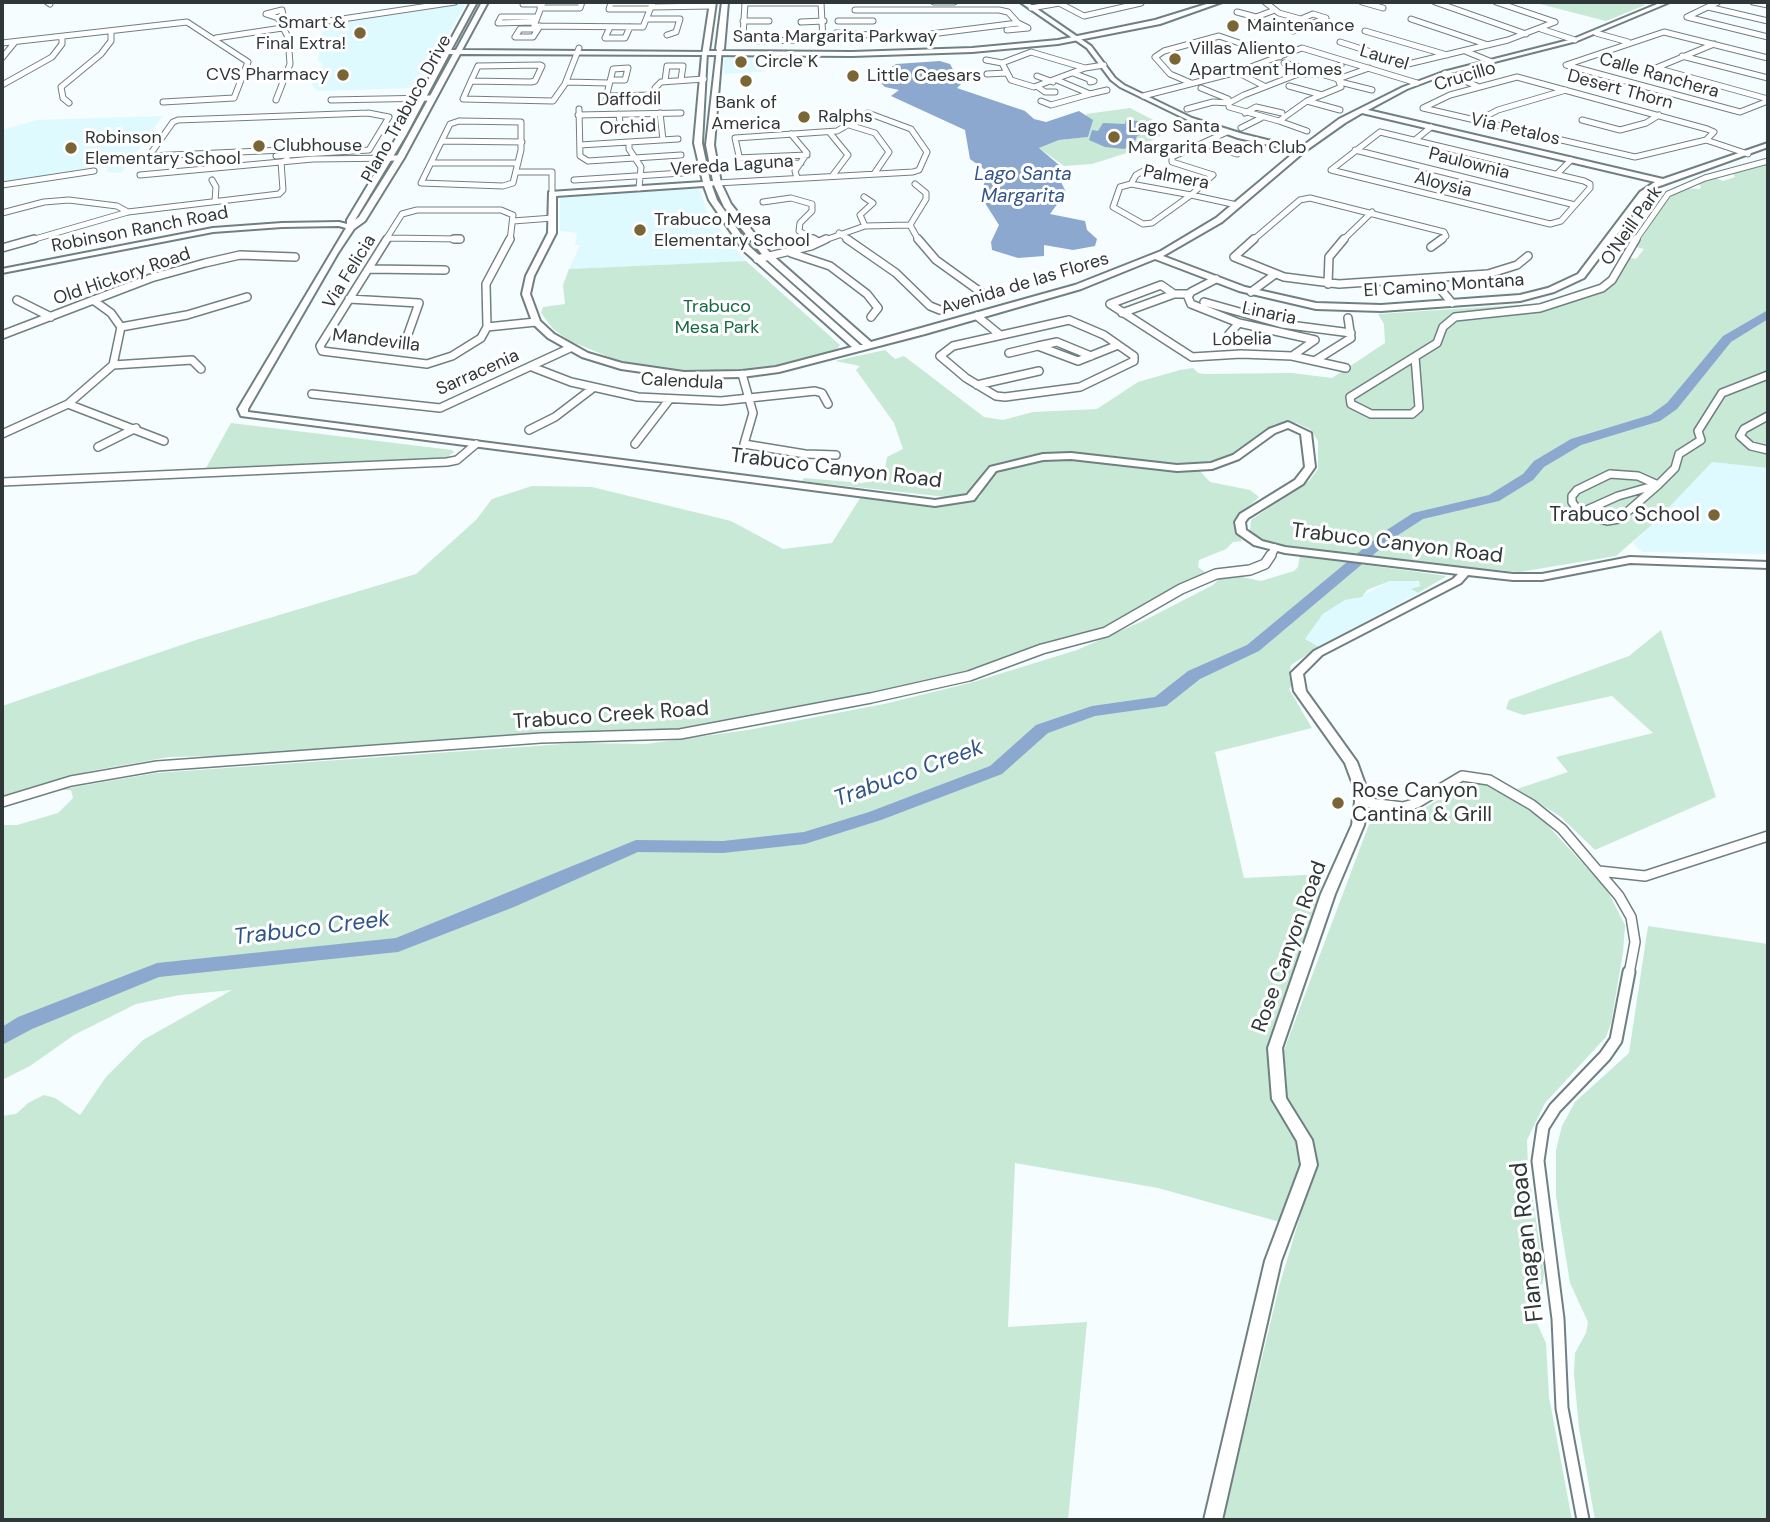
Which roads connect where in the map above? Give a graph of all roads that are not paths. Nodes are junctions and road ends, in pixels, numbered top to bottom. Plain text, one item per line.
1 (454, 2) edge
2 (474, 2) edge
3 (485, 2) edge
4 (725, 2) edge
5 (756, 2) edge
6 (791, 2) edge
7 (934, 2) edge
8 (954, 2) edge
9 (971, 2) edge
10 (1023, 2) edge
11 (1066, 2) edge
12 (1140, 2) edge
13 (1198, 2) edge
14 (1219, 2) edge
15 (1265, 2) edge
16 (1362, 2) edge
17 (1436, 2) edge
18 (1496, 2) edge
19 (1643, 2) edge
20 (1667, 2) edge
21 (1718, 2) edge
22 (1753, 2) edge
23 (1059, 3) edge
24 (523, 4) dead end
25 (542, 4) edge
26 (712, 4) edge
27 (651, 5) edge
28 (1768, 5) edge
29 (745, 6) junction
30 (772, 6) dead end
31 (1657, 6) junction
32 (1708, 6) junction
33 (824, 7) junction
34 (800, 8) dead end
35 (1031, 8) junction
36 (1383, 8) dead end
37 (855, 10) dead end
38 (880, 10) junction
39 (913, 10) junction
40 (977, 10) junction
41 (1275, 10) junction
42 (948, 11) junction
43 (1237, 12) dead end
44 (278, 18) dead end
45 (1301, 19) junction
46 (1411, 19) dead end
47 (535, 20) junction
48 (743, 21) junction
49 (769, 21) dead end
50 (873, 21) junction
51 (1768, 21) edge
52 (646, 22) junction
53 (801, 22) dead end
54 (824, 22) junction
55 (838, 22) dead end
56 (1018, 23) junction
57 (1314, 23) junction
58 (282, 27) junction
59 (610, 27) junction
60 (630, 27) junction
61 (1001, 27) junction
62 (1541, 29) junction
63 (977, 30) junction
64 (111, 31) junction
65 (957, 31) junction
66 (1293, 31) dead end
67 (1365, 31) dead end
68 (942, 32) junction
69 (784, 33) dead end
70 (836, 33) dead end
71 (875, 33) junction
72 (1596, 33) junction
73 (1526, 34) junction
74 (667, 35) dead end
75 (767, 36) dead end
76 (796, 36) dead end
77 (824, 36) junction
78 (915, 36) junction
79 (62, 37) junction
80 (884, 37) junction
81 (1072, 37) junction
82 (1768, 37) edge
83 (744, 38) junction
84 (853, 38) junction
85 (984, 38) dead end
86 (217, 39) junction
87 (1575, 40) junction
88 (783, 41) junction
89 (946, 41) dead end
90 (15, 42) junction
91 (1340, 42) dead end
92 (2, 43) edge
93 (1628, 43) junction
94 (1714, 44) junction
95 (1488, 46) junction
96 (446, 50) junction
97 (458, 50) junction
98 (578, 50) junction
99 (705, 51) junction
100 (720, 51) junction
101 (1465, 51) junction
102 (1063, 54) dead end
103 (1447, 55) junction
104 (1682, 56) junction
105 (1013, 57) junction
106 (1280, 57) junction
107 (2, 58) edge
108 (1052, 58) junction
109 (1768, 58) edge
110 (986, 60) dead end
111 (1026, 61) dead end
112 (1066, 62) junction
113 (1492, 62) junction
114 (1002, 63) junction
115 (1284, 63) dead end
116 (1104, 65) junction
117 (1341, 65) dead end
118 (1053, 67) dead end
119 (1367, 67) junction
120 (1085, 68) junction
121 (1237, 72) junction
122 (1006, 73) junction
123 (1073, 73) junction
124 (1310, 73) junction
125 (987, 74) dead end
126 (1321, 74) junction
127 (1445, 74) junction
128 (1037, 76) dead end
129 (1517, 76) joint
130 (1768, 78) edge
131 (681, 79) junction
132 (704, 79) junction
133 (471, 81) junction
134 (665, 81) junction
135 (1015, 81) junction
136 (1055, 81) junction
137 (1339, 81) junction
138 (1090, 82) dead end
139 (566, 83) junction
140 (1191, 83) junction
141 (1417, 83) junction
142 (1008, 84) dead end
143 (2, 85) edge
144 (1264, 86) junction
145 (1289, 86) dead end
146 (1477, 86) junction
147 (1038, 87) junction
148 (1201, 88) dead end
149 (1107, 90) dead end
150 (1372, 90) dead end
151 (1566, 90) junction
152 (1055, 92) dead end
153 (1090, 94) junction
154 (1322, 95) junction
155 (1143, 96) junction
156 (421, 98) junction
157 (432, 98) junction
158 (276, 100) dead end
159 (331, 100) dead end
160 (498, 100) junction
161 (1768, 100) edge
162 (1041, 101) dead end
163 (1307, 101) junction
164 (163, 102) dead end
165 (1231, 102) junction
166 (69, 103) dead end
167 (1187, 109) dead end
168 (1340, 110) dead end
169 (1362, 111) junction
170 (660, 113) junction
171 (681, 113) dead end
172 (1245, 113) junction
173 (1282, 113) dead end
174 (619, 114) junction
175 (1659, 116) junction
176 (1261, 118) junction
177 (486, 120) junction
178 (1582, 120) dead end
179 (1279, 121) junction
180 (1477, 121) junction
181 (849, 125) junction
182 (1431, 127) junction
183 (1241, 128) dead end
184 (621, 131) dead end
185 (1307, 131) dead end
186 (1227, 132) junction
187 (830, 133) junction
188 (791, 134) junction
189 (678, 139) dead end
190 (663, 140) junction
191 (1415, 140) junction
192 (1706, 140) junction
193 (442, 141) junction
194 (522, 142) junction
195 (629, 142) junction
196 (1202, 144) junction
197 (580, 145) junction
198 (1768, 145) edge
199 (1301, 150) junction
200 (1355, 150) junction
201 (276, 153) junction
202 (1237, 154) dead end
203 (1748, 154) junction
204 (287, 155) junction
205 (681, 155) dead end
206 (807, 155) junction
207 (388, 158) junction
208 (400, 158) junction
209 (635, 158) junction
210 (737, 158) junction
211 (1571, 160) junction
212 (588, 161) junction
213 (1768, 161) edge
214 (281, 162) junction
215 (431, 163) junction
216 (518, 163) junction
217 (801, 163) junction
218 (1147, 169) dead end
219 (94, 172) dead end
220 (516, 172) junction
221 (682, 173) dead end
222 (874, 174) junction
223 (1557, 174) junction
224 (141, 175) dead end
225 (641, 175) junction
226 (833, 175) junction
227 (590, 178) junction
228 (797, 178) junction
229 (212, 180) dead end
230 (575, 180) dead end
231 (1660, 181) junction
232 (717, 183) junction
233 (706, 184) junction
234 (915, 184) dead end
235 (1131, 184) junction
236 (2, 185) edge
237 (639, 188) junction
238 (552, 194) junction
239 (1191, 195) junction
240 (864, 197) dead end
241 (215, 201) junction
242 (763, 202) dead end
243 (1237, 205) junction
244 (1575, 205) junction
245 (128, 212) junction
246 (1372, 212) junction
247 (2, 213) edge
248 (553, 218) junction
249 (513, 220) junction
250 (910, 225) junction
251 (864, 226) junction
252 (351, 227) junction
253 (48, 230) dead end
254 (838, 233) junction
255 (56, 235) junction
256 (387, 238) junction
257 (460, 239) dead end
258 (818, 242) junction
259 (1430, 247) dead end
260 (2, 248) edge
261 (790, 252) junction
262 (768, 256) junction
263 (1528, 256) dead end
264 (295, 257) dead end
265 (1157, 257) junction
266 (757, 258) junction
267 (369, 269) junction
268 (445, 270) dead end
269 (2, 273) edge
270 (1274, 275) junction
271 (1216, 279) junction
272 (1432, 279) junction
273 (1328, 284) junction
274 (1251, 292) junction
275 (982, 293) dead end
276 (1174, 294) junction
277 (1189, 294) junction
278 (247, 297) dead end
279 (349, 299) junction
280 (17, 300) dead end
281 (93, 300) junction
282 (1204, 302) dead end
283 (1452, 303) junction
284 (940, 310) dead end
285 (1122, 313) junction
286 (51, 317) junction
287 (871, 317) dead end
288 (974, 317) junction
289 (1248, 317) junction
290 (1348, 318) dead end
291 (536, 322) junction
292 (1241, 324) junction
293 (121, 327) junction
294 (487, 327) junction
295 (1351, 333) junction
296 (408, 334) dead end
297 (1229, 334) dead end
298 (2, 335) edge
299 (997, 335) junction
300 (1118, 345) junction
301 (870, 346) junction
302 (1038, 346) junction
303 (570, 348) junction
304 (859, 349) junction
305 (322, 351) joint
306 (1009, 353) dead end
307 (1091, 356) junction
308 (1292, 356) junction
309 (1415, 357) junction
310 (1316, 360) junction
311 (113, 365) junction
312 (532, 367) junction
313 (1346, 368) dead end
314 (201, 369) dead end
315 (1039, 372) dead end
316 (742, 374) junction
317 (1768, 375) edge
318 (977, 385) junction
319 (593, 388) junction
320 (312, 394) dead end
321 (748, 399) junction
322 (669, 400) junction
323 (68, 404) junction
324 (828, 404) dead end
325 (1768, 415) edge
326 (252, 416) joint
327 (136, 428) junction
328 (529, 430) dead end
329 (2, 434) edge
330 (164, 441) dead end
331 (476, 444) junction
332 (635, 444) dead end
333 (98, 447) dead end
334 (1768, 450) edge
335 (836, 455) dead end
336 (2, 482) edge
337 (1658, 485) junction
338 (1580, 513) junction
339 (1280, 549) junction
340 (1768, 565) edge
341 (1465, 572) junction
342 (2, 802) edge
343 (1361, 802) junction
344 (1768, 836) edge
345 (1599, 871) junction
346 (1213, 1520) edge
347 (1583, 1520) edge

1 - 58 street
2 - 96 main road, Plano Trabuco Drive
3 - 97 main road, Plano Trabuco Drive
4 - 100 main road
5 - 6 street
5 - 29 street
6 - 33 street
7 - 8 street
9 - 40 street
10 - 35 main road
11 - 23 street
12 - 23 street
13 - 81 main road, Santa Margarita Parkway
14 - 81 main road, Santa Margarita Parkway
15 - 41 street
16 - 36 street
17 - 73 street
18 - 62 street
19 - 31 main road
20 - 31 main road, Avenida de las Flores
21 - 32 street
22 - 28 street
23 - 35 street
24 - 25 street
25 - 25 street
25 - 47 street
26 - 27 street
26 - 99 main road
27 - 27 street
27 - 52 street
29 - 30 street
29 - 48 street
31 - 72 main road, Avenida de las Flores
32 - 51 street
32 - 82 street
33 - 34 street
33 - 54 street
35 - 81 main road
37 - 38 street
38 - 39 street
38 - 50 street
39 - 42 street
39 - 78 street
40 - 42 street
40 - 56 street
41 - 43 street
41 - 45 street
42 - 65 street
44 - 58 street
45 - 57 street
45 - 57 street
46 - 95 street
47 - 47 street
47 - 59 street
48 - 49 street
48 - 83 street
50 - 55 street
50 - 71 street
52 - 60 street
52 - 74 street
53 - 54 street
54 - 77 street
56 - 61 street
56 - 61 street
57 - 66 street
58 - 86 street
58 - 158 street
59 - 60 street
59 - 60 street
61 - 63 street
62 - 73 street
62 - 87 street
63 - 65 street
63 - 85 street
64 - 79 street
64 - 86 street
64 - 166 street
65 - 68 street
67 - 103 street
68 - 78 street
68 - 89 street
69 - 88 street
70 - 84 street
71 - 80 street
71 - 84 street
72 - 87 main road, Avenida de las Flores
72 - 93 street
73 - 95 street
75 - 83 street
76 - 77 street
77 - 88 street
78 - 80 street
79 - 90 street
79 - 143 street
80 - 84 street
81 - 100 main road, Santa Margarita Parkway
81 - 116 main road
83 - 88 street
86 - 164 street
87 - 113 main road, Avenida de las Flores
90 - 92 street
90 - 107 street
91 - 103 street
93 - 94 street
93 - 161 street, Calle Ranchera
94 - 104 street
94 - 109 street
95 - 101 street
96 - 97 main road, Santa Margarita Parkway
96 - 156 main road, Plano Trabuco Drive
97 - 98 main road, Santa Margarita Parkway
97 - 157 main road, Plano Trabuco Drive
98 - 99 main road, Santa Margarita Parkway
98 - 139 street
99 - 100 main road, Santa Margarita Parkway
99 - 132 main road
100 - 232 main road
101 - 103 street
101 - 113 street
102 - 108 street
104 - 130 street
104 - 161 street
105 - 108 street
105 - 111 street
105 - 114 street
106 - 119 street, Laurel
106 - 121 street
106 - 140 street
108 - 112 street
110 - 114 street
112 - 118 street
112 - 120 street
113 - 127 main road, Avenida de las Flores
114 - 122 street
115 - 124 street
116 - 120 street
116 - 155 main road
117 - 126 street
119 - 137 street
119 - 141 street, Laurel
120 - 123 street
121 - 140 street
121 - 144 street
122 - 125 street
122 - 135 street
123 - 136 street
123 - 138 street
124 - 126 street
124 - 144 street
126 - 137 street
127 - 141 main road, Avenida de las Flores
127 - 146 street
128 - 136 street
129 - 146 street, Crucillo
129 - 151 street, Desert Thorn
131 - 132 street
131 - 134 street
131 - 134 street
132 - 233 main road
133 - 133 street
133 - 160 street
134 - 139 street
135 - 142 street
135 - 147 street
136 - 147 street
136 - 153 street
137 - 150 street
137 - 154 street
139 - 160 street
140 - 155 street
141 - 169 main road, Avenida de las Flores
144 - 165 street
145 - 154 street
146 - 180 street, Crucillo
147 - 152 street
148 - 165 street
149 - 153 street
151 - 175 street, Desert Thorn
151 - 180 street
153 - 162 street
154 - 163 street
155 - 186 main road
156 - 157 street
156 - 159 street
156 - 207 street, Plano Trabuco Drive
157 - 208 main road, Plano Trabuco Drive
160 - 177 street
163 - 168 street
163 - 179 street
165 - 167 street
165 - 172 street
169 - 182 main road, Via Petalos
169 - 199 main road, Avenida de las Flores
170 - 171 street, Daffodil
170 - 174 street, Daffodil
170 - 190 street
172 - 173 street
172 - 176 street
174 - 184 street
174 - 197 street, Daffodil
175 - 178 street
175 - 192 street, Desert Thorn
176 - 179 street
176 - 183 street
177 - 193 street
177 - 194 street
179 - 185 street
180 - 192 street
181 - 187 street
181 - 222 street
181 - 222 street, Vereda Laguna
182 - 191 street
182 - 211 main road, Via Petalos
186 - 196 street
186 - 199 main road
187 - 188 street
187 - 226 street
188 - 206 street
188 - 210 street
189 - 190 street, Orchid
190 - 195 street, Orchid
191 - 200 street
191 - 223 street
192 - 203 street
193 - 194 street
193 - 215 street
194 - 216 street
195 - 197 street, Orchid
195 - 209 street
196 - 202 street
196 - 239 street
197 - 212 street
198 - 203 street, El Camino Montana
199 - 243 main road, Avenida de las Flores
200 - 244 street, Paulownia
200 - 244 street, Aloysia
201 - 204 street
201 - 204 street
201 - 214 street
203 - 231 street, El Camino Montana
204 - 214 street
205 - 209 street
206 - 210 street
206 - 217 street
207 - 208 street
207 - 214 street
207 - 252 main road, Plano Trabuco Drive
208 - 252 main road, Plano Trabuco Drive
209 - 212 street
209 - 225 street
210 - 217 street
211 - 223 street
211 - 231 main road, Via Petalos
212 - 227 street
213 - 309 street, O'Neill Park
214 - 224 street
214 - 241 street
215 - 216 street
215 - 220 street
216 - 220 street
217 - 228 street
218 - 235 street, Palmera
219 - 236 street
220 - 238 street
221 - 225 street
222 - 226 street, Vereda Laguna
223 - 244 street
225 - 227 street
225 - 237 street
226 - 228 street, Vereda Laguna
227 - 230 street
228 - 232 street, Vereda Laguna
229 - 241 street
231 - 283 street, El Camino Montana
232 - 233 street, Vereda Laguna
232 - 262 main road
233 - 237 street, Vereda Laguna
233 - 266 main road
234 - 250 street
235 - 239 street, Palmera
235 - 239 street
237 - 238 street, Vereda Laguna
238 - 248 main road
239 - 243 street, Palmera
240 - 251 street
241 - 245 street
242 - 258 street
243 - 265 main road, Avenida de las Flores
245 - 247 street
245 - 255 street
246 - 259 street
246 - 270 street
246 - 273 street
248 - 249 street
248 - 291 main road
249 - 256 street, Via Felicia
249 - 294 street
250 - 251 street
250 - 275 street
251 - 254 street
252 - 269 main road, Robinson Ranch Road
252 - 326 main road, Plano Trabuco Drive
253 - 255 street
254 - 258 street
254 - 284 street
255 - 260 street
256 - 257 street
256 - 267 street, Via Felicia
258 - 261 street
261 - 262 street
261 - 287 street
262 - 266 street
262 - 301 main road
263 - 272 street
264 - 281 street, Old Hickory Road
265 - 271 street, El Camino Montana
265 - 288 main road, Avenida de las Flores
266 - 304 main road
267 - 268 street
267 - 279 street, Via Felicia
270 - 273 street
270 - 274 street
271 - 274 street, El Camino Montana
271 - 277 street
272 - 273 street
272 - 283 street
274 - 283 street, El Camino Montana
276 - 277 street
276 - 285 street
276 - 285 street, Lobelia
277 - 292 street, Linaria
278 - 293 street
279 - 296 street
279 - 305 street, Via Felicia
280 - 286 street
281 - 286 street, Old Hickory Road
281 - 293 street
282 - 289 street
285 - 308 street, Lobelia
286 - 298 street, Old Hickory Road
288 - 299 street
288 - 301 main road, Avenida de las Flores
289 - 292 street
289 - 295 street
290 - 295 street
291 - 294 street
291 - 303 main road, Avenida de las Flores
292 - 297 street
292 - 308 street, Linaria
293 - 311 street
294 - 305 street, Mandevilla
295 - 310 street
299 - 300 street
299 - 318 street
300 - 307 street
300 - 318 street
301 - 304 main road, Avenida de las Flores
302 - 306 street
302 - 307 street
302 - 307 street
303 - 312 street, Sarracenia
303 - 316 main road, Avenida de las Flores
304 - 316 main road, Avenida de las Flores
308 - 310 street, Lobelia
309 - 309 street
310 - 313 street, Lobelia
311 - 314 street
311 - 323 street
312 - 319 street, Calendula
312 - 320 street, Sarracenia
315 - 318 street
316 - 321 street
317 - 337 street
319 - 322 street, Calendula
319 - 328 street
321 - 322 street, Calendula
321 - 324 street, Calendula
321 - 335 street
322 - 332 street
323 - 327 street
323 - 329 street
325 - 334 street
326 - 331 main road, Trabuco Canyon Road
327 - 330 street
327 - 333 street
331 - 336 street
331 - 339 main road, Trabuco Canyon Road
337 - 338 street
337 - 338 street
337 - 338 street
339 - 341 main road, Trabuco Canyon Road
339 - 342 street, Trabuco Creek Road
340 - 341 main road, Trabuco Canyon Road
341 - 343 main road, Rose Canyon Road
343 - 345 street, Flanagan Road
343 - 346 main road, Rose Canyon Road
344 - 345 street
345 - 347 street, Flanagan Road

